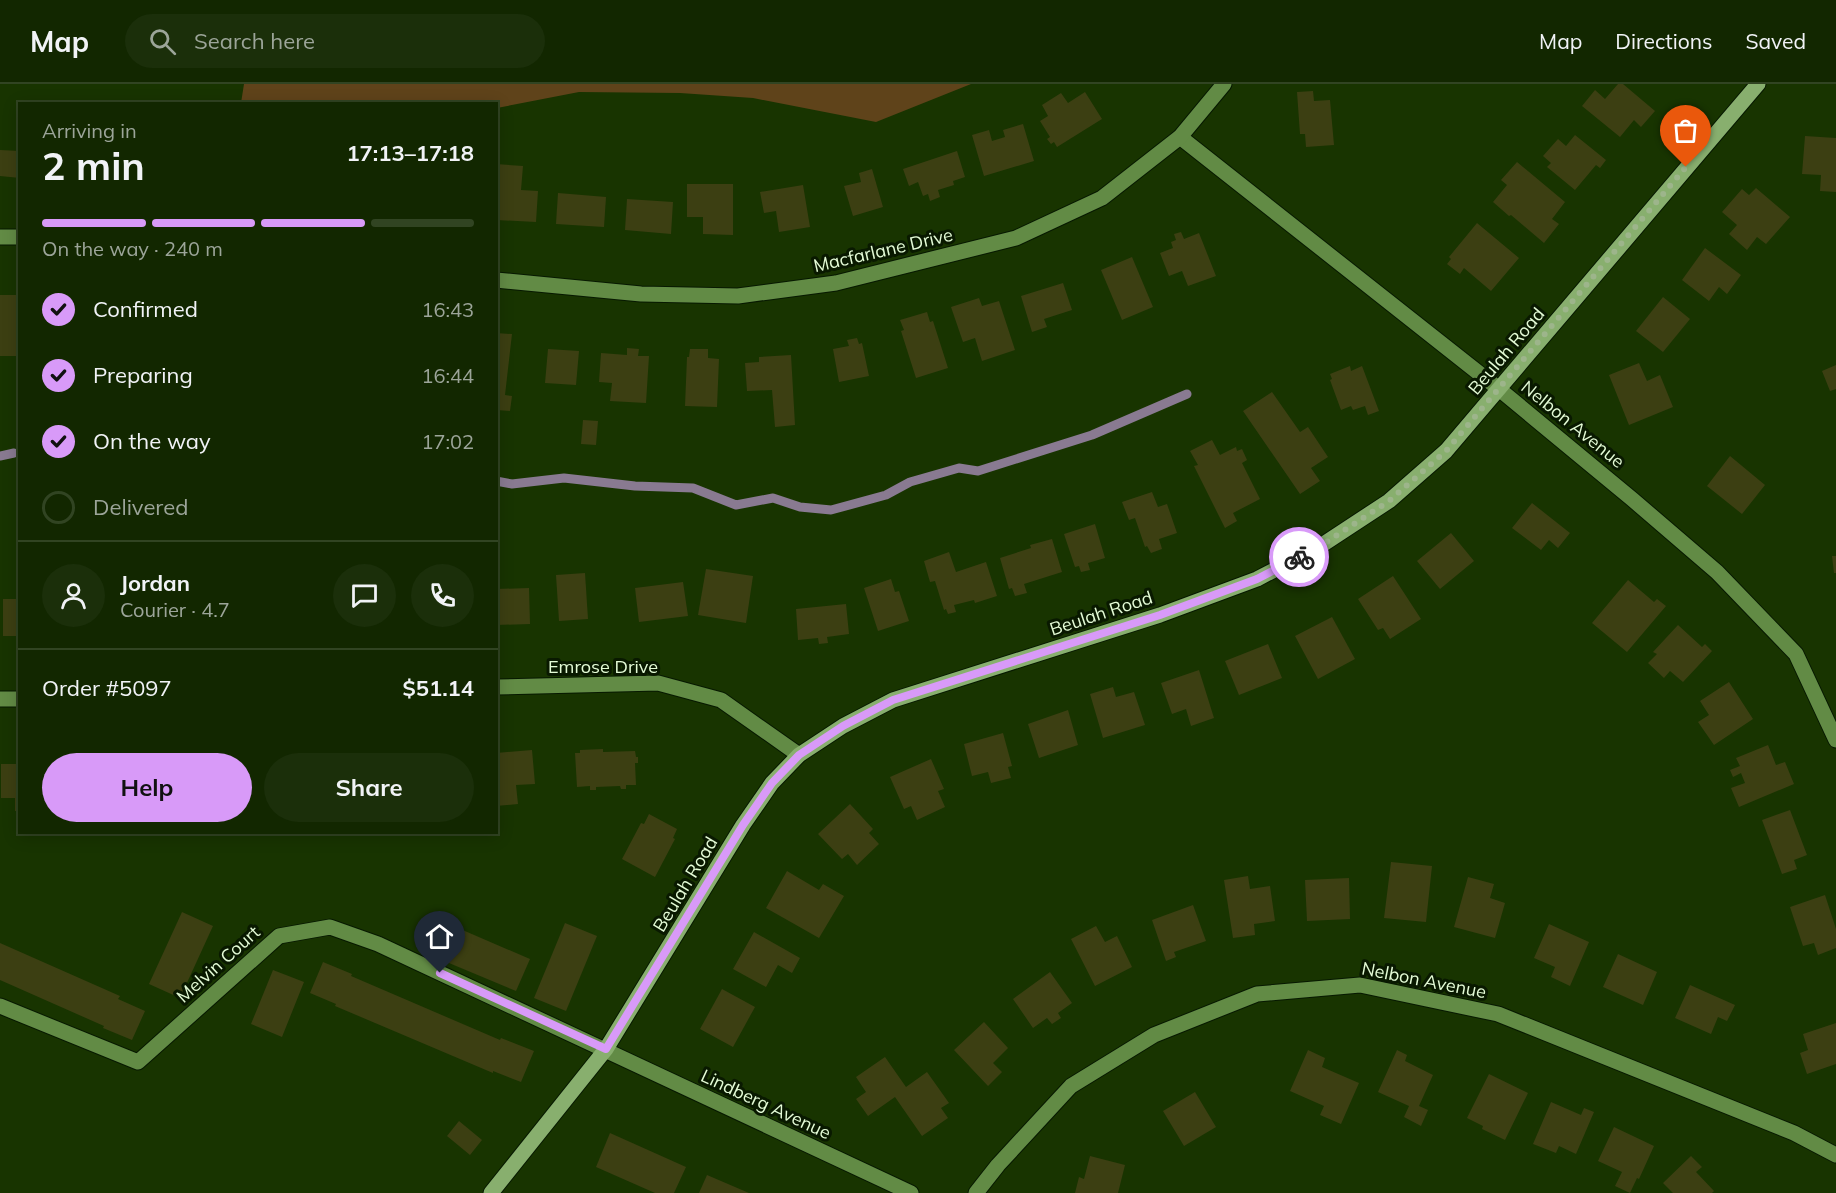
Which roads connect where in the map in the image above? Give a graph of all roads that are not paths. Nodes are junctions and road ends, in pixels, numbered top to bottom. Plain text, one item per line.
1 (1224, 84) edge
2 (1758, 84) edge
3 (1180, 137) junction
4 (0, 237) edge
5 (18, 237) edge
6 (498, 280) edge
7 (1499, 389) junction
8 (498, 687) edge
9 (0, 699) edge
10 (18, 699) edge
11 (1836, 740) edge
12 (799, 755) junction
13 (0, 1006) edge
14 (606, 1049) junction
15 (1836, 1155) edge
16 (490, 1193) edge
17 (911, 1193) edge
18 (976, 1193) edge

1 - 3 street, Macfarlane Drive
2 - 7 main road, Beulah Road
3 - 6 street, Macfarlane Drive
3 - 7 street, Nelbon Avenue
4 - 5 street
7 - 11 street, Nelbon Avenue
7 - 12 main road, Beulah Road
8 - 12 street, Emrose Drive
9 - 10 street
12 - 14 main road, Beulah Road
13 - 14 street, Melvin Court
14 - 16 main road, Beulah Road
14 - 17 street, Lindberg Avenue
15 - 18 street, Nelbon Avenue

